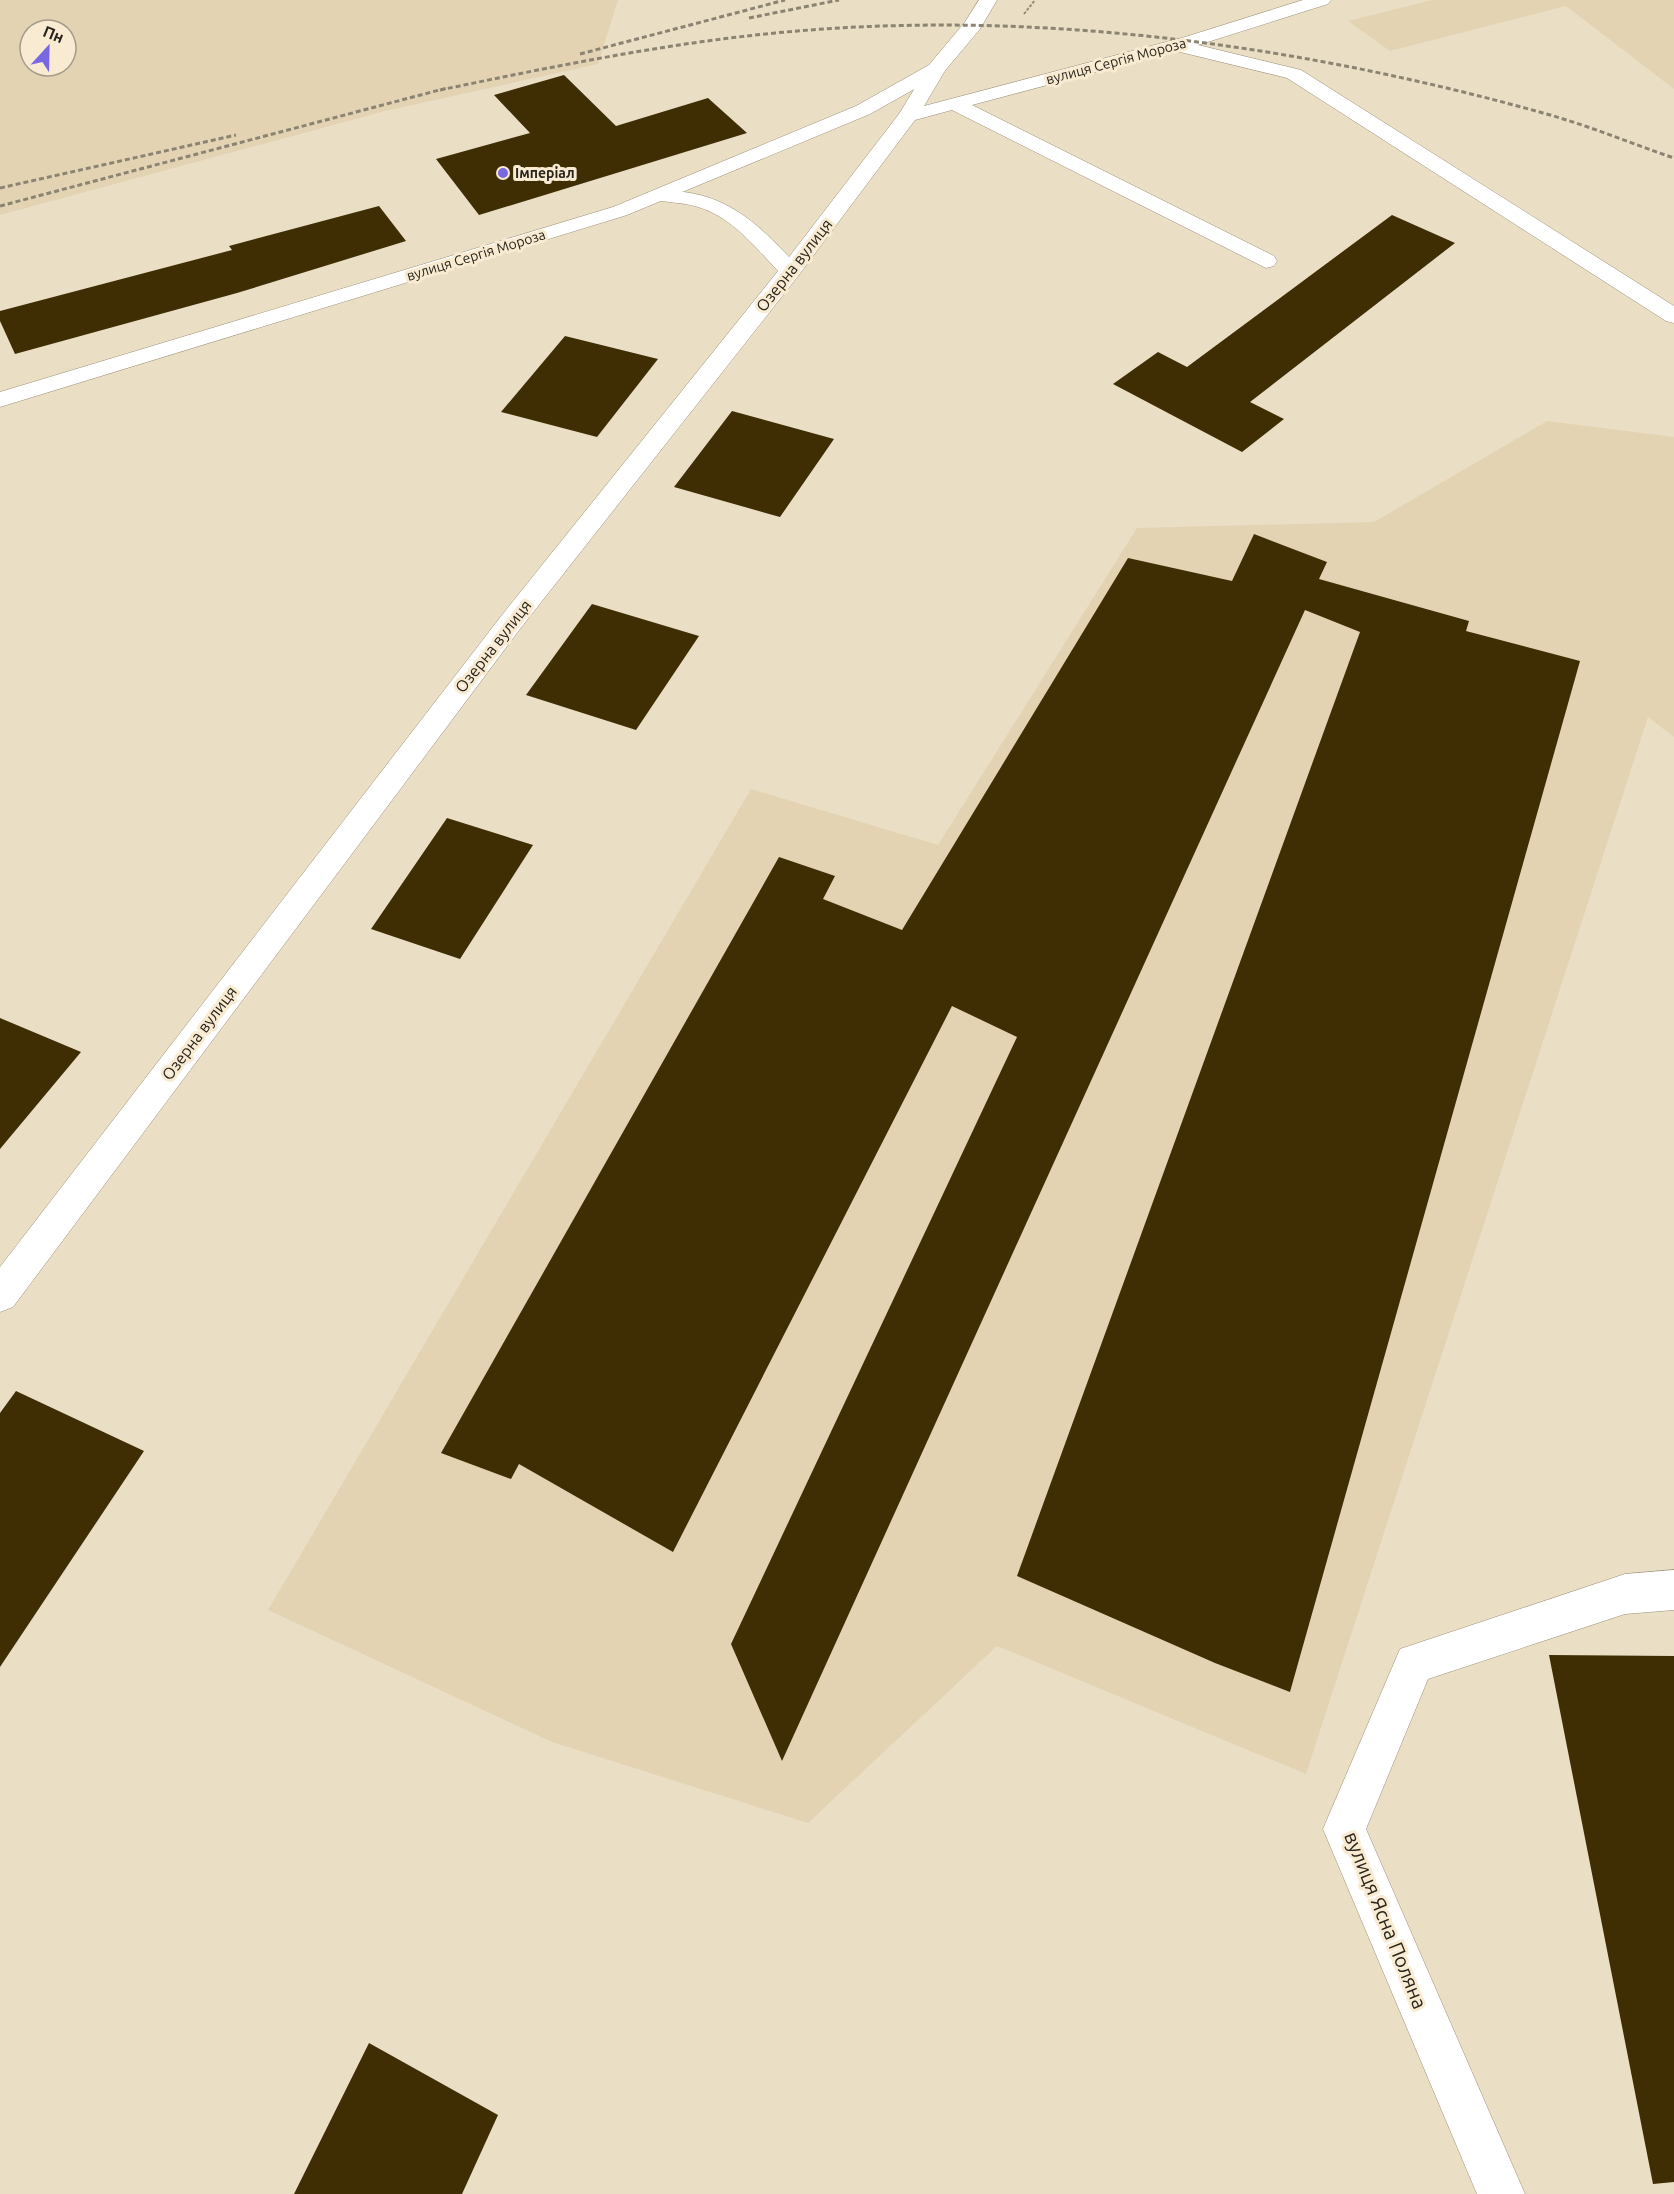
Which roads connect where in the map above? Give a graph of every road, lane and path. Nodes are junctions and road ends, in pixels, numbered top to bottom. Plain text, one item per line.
1 (988, 0) edge
2 (1322, 0) edge
3 (1175, 45) junction
4 (936, 69) junction
5 (955, 104) junction
6 (908, 116) junction
7 (659, 195) junction
8 (1266, 261) dead end
9 (790, 271) junction
10 (1671, 315) edge
11 (0, 400) edge
12 (0, 1295) edge
13 (1674, 1590) edge
14 (1501, 2194) edge

1 - 4 street, Озерна вулиця
2 - 3 street, вулиця Сергія Мороза
3 - 5 street, вулиця Сергія Мороза
3 - 10 street
4 - 6 street, Озерна вулиця
4 - 7 street, вулиця Сергія Мороза
5 - 6 street, вулиця Сергія Мороза
5 - 8 street
6 - 9 street, Озерна вулиця
7 - 9 street
7 - 11 street, вулиця Сергія Мороза
9 - 12 street, Озерна вулиця
13 - 14 street, вулиця Ясна Поляна

